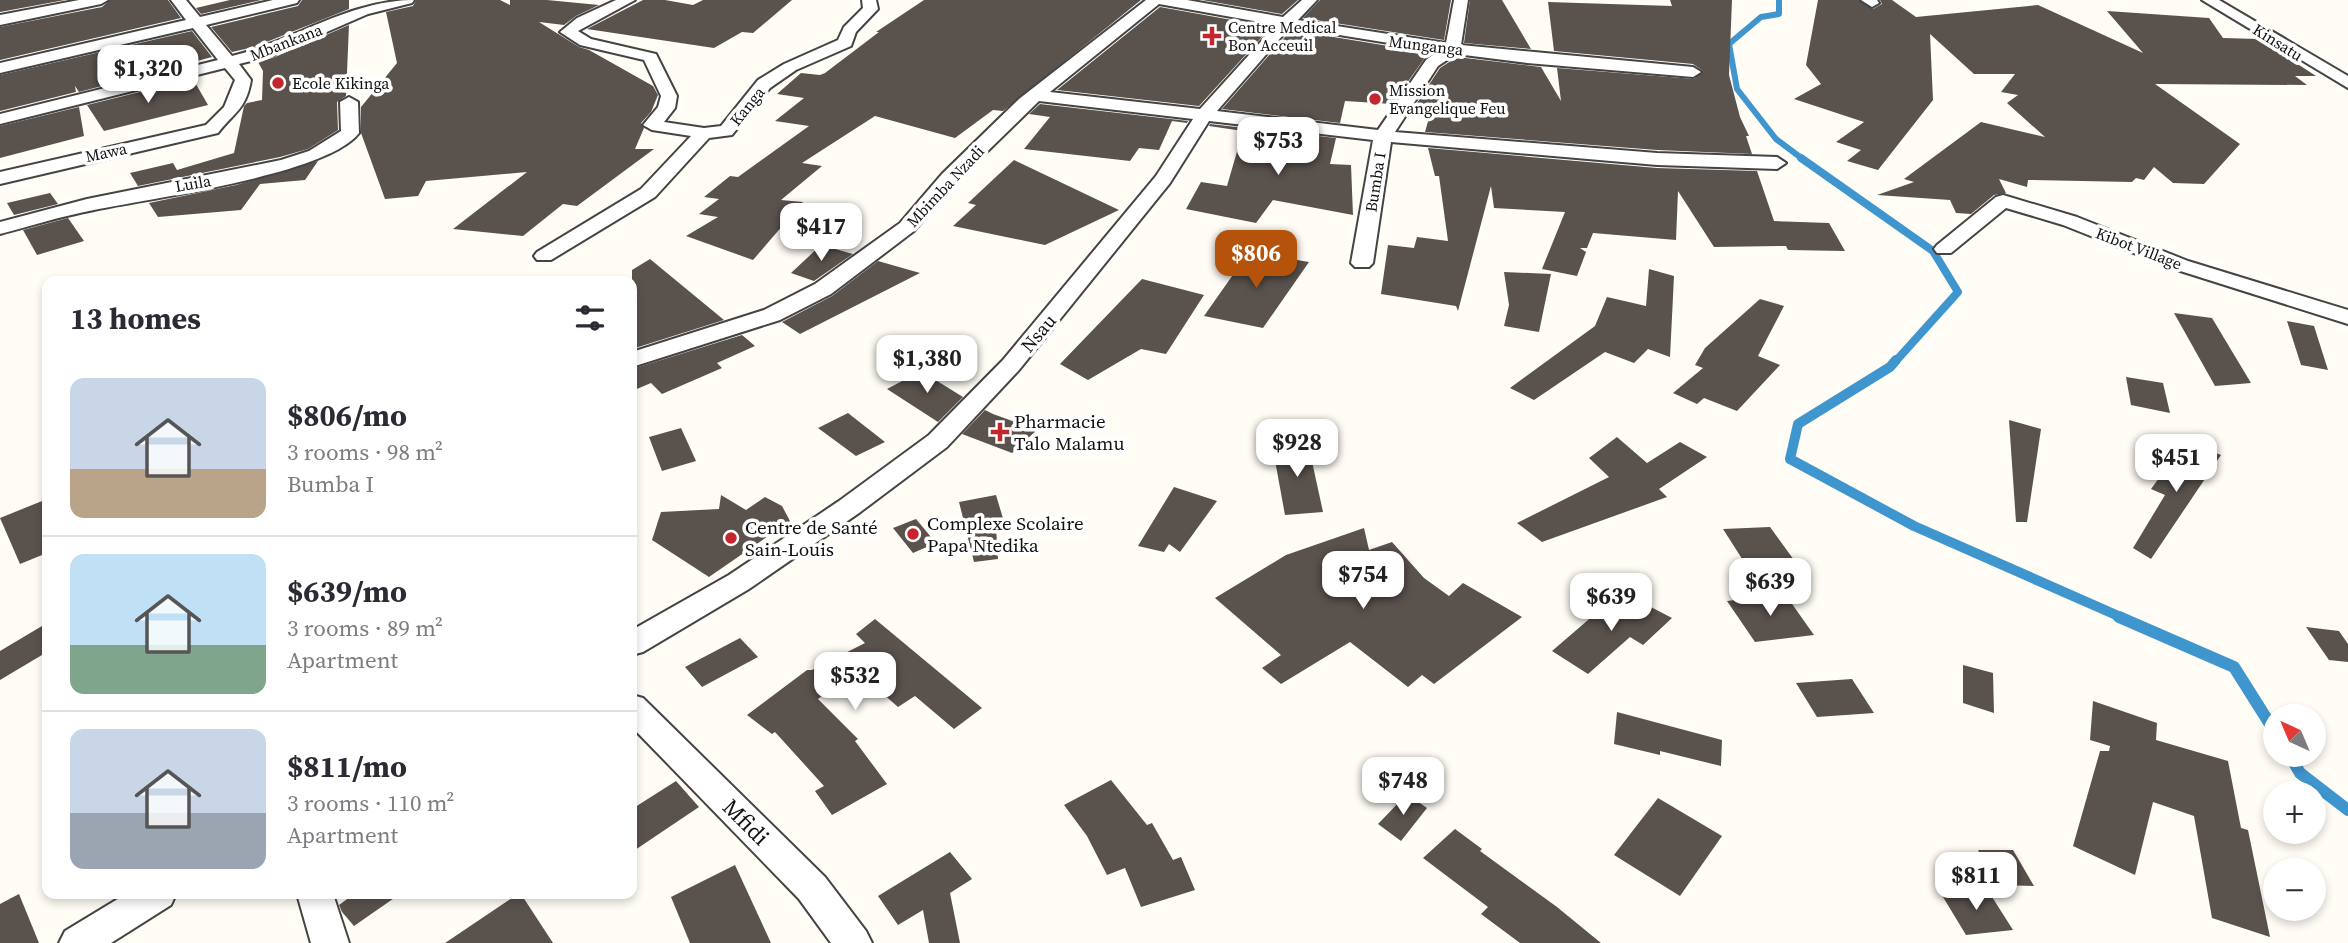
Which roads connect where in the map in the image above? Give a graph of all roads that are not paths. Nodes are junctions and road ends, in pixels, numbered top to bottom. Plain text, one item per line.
1 (101, 0) edge
2 (178, 0) edge
3 (292, 0) edge
4 (407, 0) edge
5 (628, 0) edge
6 (869, 0) edge
7 (1155, 0) edge
8 (1162, 0) edge
9 (1310, 0) edge
10 (1461, 0) edge
11 (2209, 0) edge
12 (0, 20) edge
13 (199, 23) junction
14 (1285, 24) junction
15 (1452, 48) junction
16 (229, 62) junction
17 (0, 68) edge
18 (1693, 72) dead end
19 (2348, 83) edge
20 (1035, 95) junction
21 (349, 102) dead end
22 (1205, 114) junction
23 (0, 119) edge
24 (704, 133) junction
25 (1383, 136) junction
26 (1777, 163) dead end
27 (0, 178) edge
28 (0, 228) edge
29 (1944, 249) dead end
30 (544, 256) dead end
31 (1362, 263) dead end
32 (2348, 317) edge
33 (637, 358) edge
34 (637, 641) edge
35 (637, 712) edge
36 (150, 899) edge
37 (317, 899) edge
38 (78, 943) edge
39 (330, 943) edge
40 (853, 943) edge

1 - 12 street
2 - 13 street
3 - 13 street
4 - 16 street, Mbankana
5 - 24 street
6 - 24 street, Kanga
7 - 20 street, Mbimba Nzadi
8 - 14 street, Munganga
9 - 14 street, Nsau
10 - 15 street
11 - 19 street, Kinsatu
13 - 16 street
13 - 17 street
14 - 15 street, Munganga
14 - 22 street, Nsau
15 - 18 street, Munganga
15 - 25 street, Bumba I
16 - 23 street, Mbankana
16 - 27 street, Mawa
20 - 22 street
20 - 33 street, Mbimba Nzadi
21 - 28 street, Luila
22 - 25 street
22 - 34 street, Nsau
24 - 30 street, Kanga
25 - 26 street
25 - 31 street, Bumba I
29 - 32 street, Kibot Village
35 - 40 street, Mfidi
36 - 38 street
37 - 39 street

